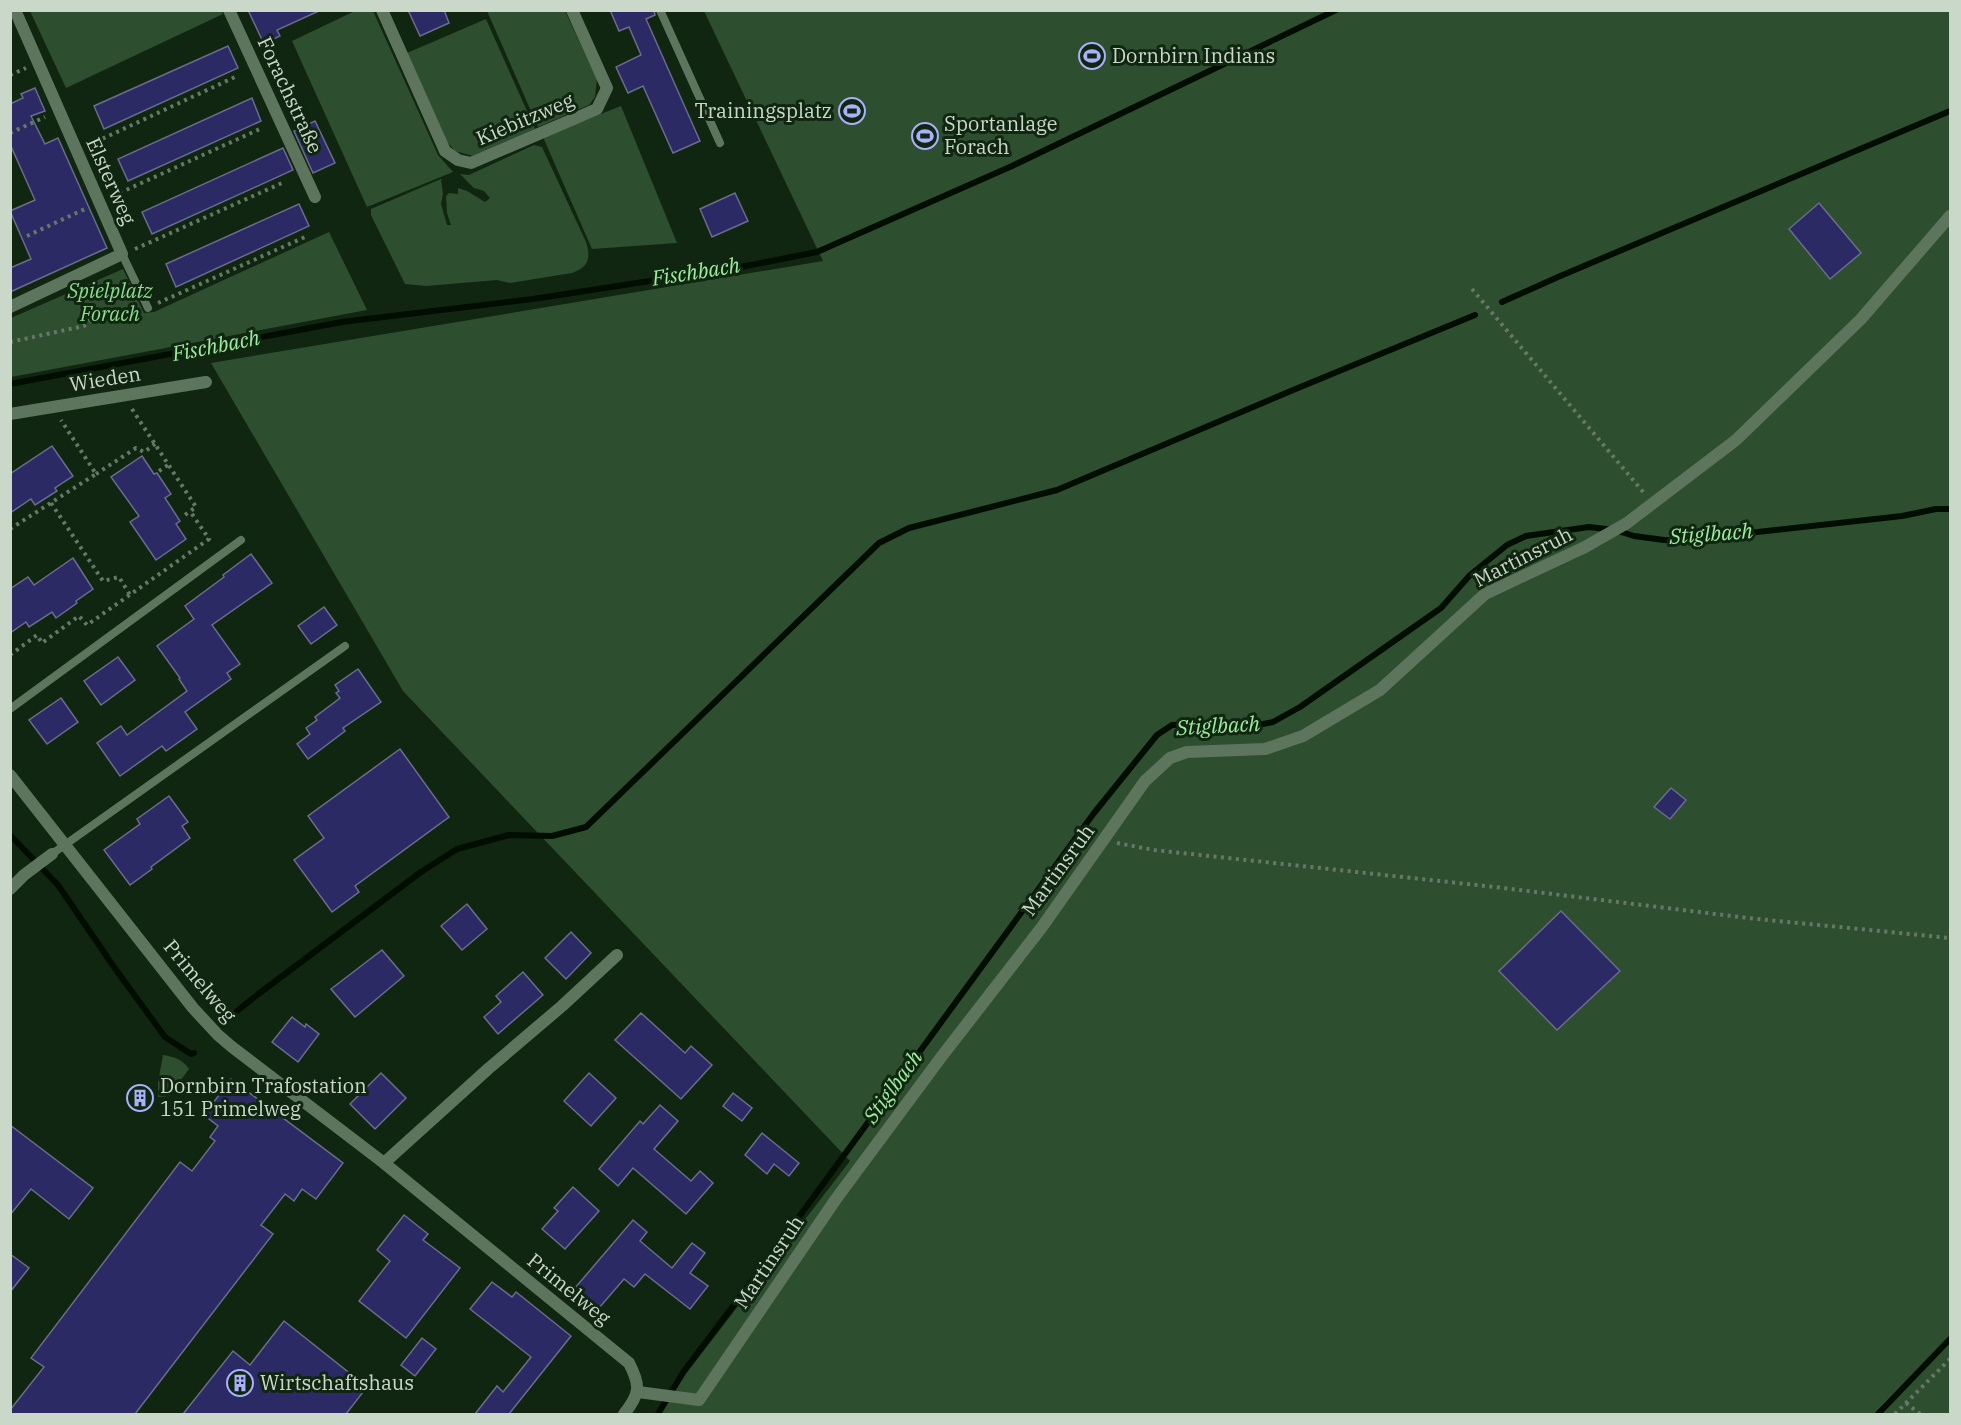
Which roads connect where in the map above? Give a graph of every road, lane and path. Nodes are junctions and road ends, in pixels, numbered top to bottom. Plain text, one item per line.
1 (15, 10) edge
2 (230, 10) edge
3 (382, 10) edge
4 (572, 10) edge
5 (660, 10) edge
6 (236, 77) dead end
7 (59, 111) junction
8 (262, 128) dead end
9 (10, 133) edge
10 (720, 143) dead end
11 (77, 151) junction
12 (282, 183) dead end
13 (315, 197) dead end
14 (100, 202) junction
15 (1950, 216) edge
16 (27, 236) dead end
17 (305, 237) dead end
18 (122, 254) junction
19 (70, 279) junction
20 (1472, 289) dead end
21 (10, 307) edge
22 (148, 308) junction
23 (88, 321) junction
24 (10, 342) edge
25 (206, 382) dead end
26 (123, 395) junction
27 (53, 407) junction
28 (10, 414) edge
29 (155, 444) junction
30 (168, 465) junction
31 (159, 471) dead end
32 (96, 474) junction
33 (51, 503) junction
34 (1652, 504) junction
35 (190, 511) junction
36 (182, 516) dead end
37 (10, 529) edge
38 (241, 540) dead end
39 (130, 595) junction
40 (345, 646) dead end
41 (10, 655) edge
42 (10, 709) edge
43 (10, 775) edge
44 (1103, 840) junction
45 (66, 844) junction
46 (52, 854) joint
47 (10, 889) edge
48 (1950, 938) edge
49 (617, 955) dead end
50 (384, 1163) junction
51 (1950, 1359) edge
52 (638, 1392) junction
53 (1906, 1403) junction
54 (624, 1414) edge
55 (1895, 1414) edge
56 (1920, 1414) edge

1 - 7 street, Elsterweg
2 - 13 street, Forachstraße
3 - 4 street, Kiebitzweg
5 - 10 lane
6 - 11 path
7 - 9 path
7 - 11 street, Elsterweg
8 - 14 path
11 - 14 street, Elsterweg
12 - 18 path
14 - 16 path
14 - 18 street, Elsterweg
15 - 34 street
17 - 22 path
18 - 19 street, Elsterweg
18 - 22 lane
19 - 21 street, Elsterweg
19 - 23 path
20 - 34 path
22 - 23 path
23 - 24 path
25 - 26 street, Wieden
26 - 27 street, Wieden
26 - 29 path
27 - 28 street, Wieden
27 - 32 path
29 - 30 path
29 - 32 path
30 - 31 path
30 - 35 path
32 - 33 path
33 - 37 path
33 - 39 path
34 - 44 street, Martinsruh
35 - 36 path
35 - 39 path
38 - 42 lane
39 - 41 path
40 - 45 lane
43 - 45 street, Primelweg
44 - 48 path
44 - 52 street, Martinsruh
45 - 46 lane
45 - 50 street, Primelweg
46 - 47 street
49 - 50 street
50 - 52 street, Primelweg
51 - 53 path
52 - 54 street
53 - 55 path
53 - 56 path

